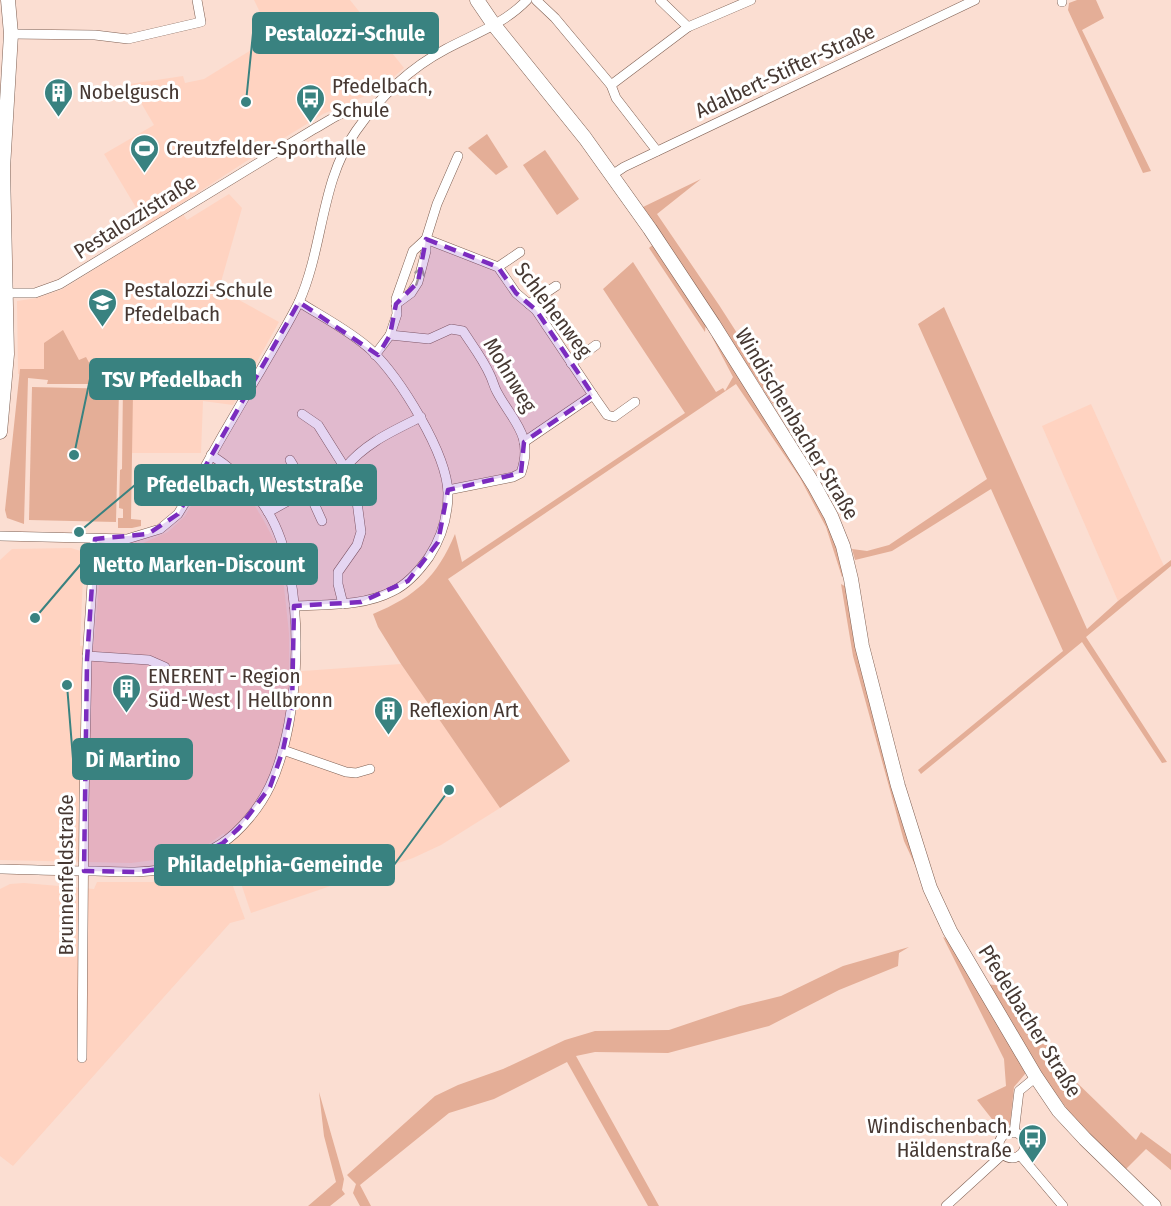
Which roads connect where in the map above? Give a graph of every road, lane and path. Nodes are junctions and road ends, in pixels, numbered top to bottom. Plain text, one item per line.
1 (8, 0) edge
2 (197, 0) edge
3 (477, 0) edge
4 (527, 0) edge
5 (536, 0) edge
6 (660, 0) edge
7 (751, 0) edge
8 (975, 0) edge
9 (494, 25) junction
10 (688, 27) junction
11 (11, 34) junction
12 (611, 85) junction
13 (372, 112) junction
14 (657, 151) junction
15 (458, 156) dead end
16 (612, 175) junction
17 (426, 239) junction
18 (520, 252) dead end
19 (498, 267) junction
20 (556, 286) dead end
21 (6, 293) junction
22 (298, 302) junction
23 (396, 304) junction
24 (529, 304) junction
25 (390, 335) junction
26 (596, 345) dead end
27 (375, 355) junction
28 (571, 363) junction
29 (593, 395) junction
30 (635, 402) dead end
31 (302, 414) dead end
32 (421, 417) junction
33 (0, 423) edge
34 (524, 442) junction
35 (211, 455) junction
36 (290, 460) dead end
37 (345, 468) junction
38 (308, 490) junction
39 (448, 490) junction
40 (268, 512) junction
41 (322, 521) dead end
42 (0, 536) edge
43 (95, 539) junction
44 (343, 604) junction
45 (294, 606) junction
46 (87, 656) junction
47 (165, 667) dead end
48 (283, 750) junction
49 (370, 769) dead end
50 (0, 869) edge
51 (84, 871) junction
52 (950, 932) joint
53 (82, 1058) dead end
54 (1036, 1077) junction
55 (1014, 1133) junction
56 (1003, 1154) junction
57 (1020, 1155) junction
58 (946, 1206) edge
59 (1063, 1206) edge
60 (1154, 1206) edge

1 - 11 street
2 - 11 street
3 - 9 street, Windischenbacher Straße
4 - 9 street
5 - 12 street
6 - 10 street
7 - 10 street
8 - 14 street, Adalbert-Stifter-Straße
9 - 13 street
9 - 16 street, Windischenbacher Straße
10 - 12 street
11 - 21 street
12 - 14 street
13 - 21 street, Pestalozzistraße
13 - 22 street
14 - 16 street, Adalbert-Stifter-Straße
15 - 17 street
16 - 52 street, Windischenbacher Straße
17 - 19 street
17 - 23 street
23 -> 17 street
18 - 19 street
19 - 24 street, Schlehenweg
20 - 24 street
21 - 33 street
22 - 27 street
22 - 35 street
23 - 25 street
24 - 28 street, Schlehenweg
25 - 27 street
25 - 34 street, Mohnweg
26 - 28 street
27 - 32 street
28 - 29 street, Schlehenweg
29 - 30 street, Schlehenweg
29 - 34 street
31 - 37 street
32 - 37 street
32 - 39 street
34 - 39 street, Mohnweg
35 - 40 street
35 - 43 street
36 - 38 street
37 - 44 street
38 - 40 street
38 - 41 street
39 - 44 street
40 - 45 street
42 - 43 street
43 - 46 street, Brunnenfeldstraße
44 - 45 street
45 - 48 street
46 - 47 street
46 - 51 street, Brunnenfeldstraße
48 - 49 street
48 - 51 street
50 - 51 street
51 - 53 street, Brunnenfeldstraße
52 - 54 street, Pfedelbacher Straße
54 - 55 street
54 - 60 street, Pfedelbacher Straße
55 - 56 street
55 - 57 street
56 - 57 street
56 - 58 street
57 - 59 street

